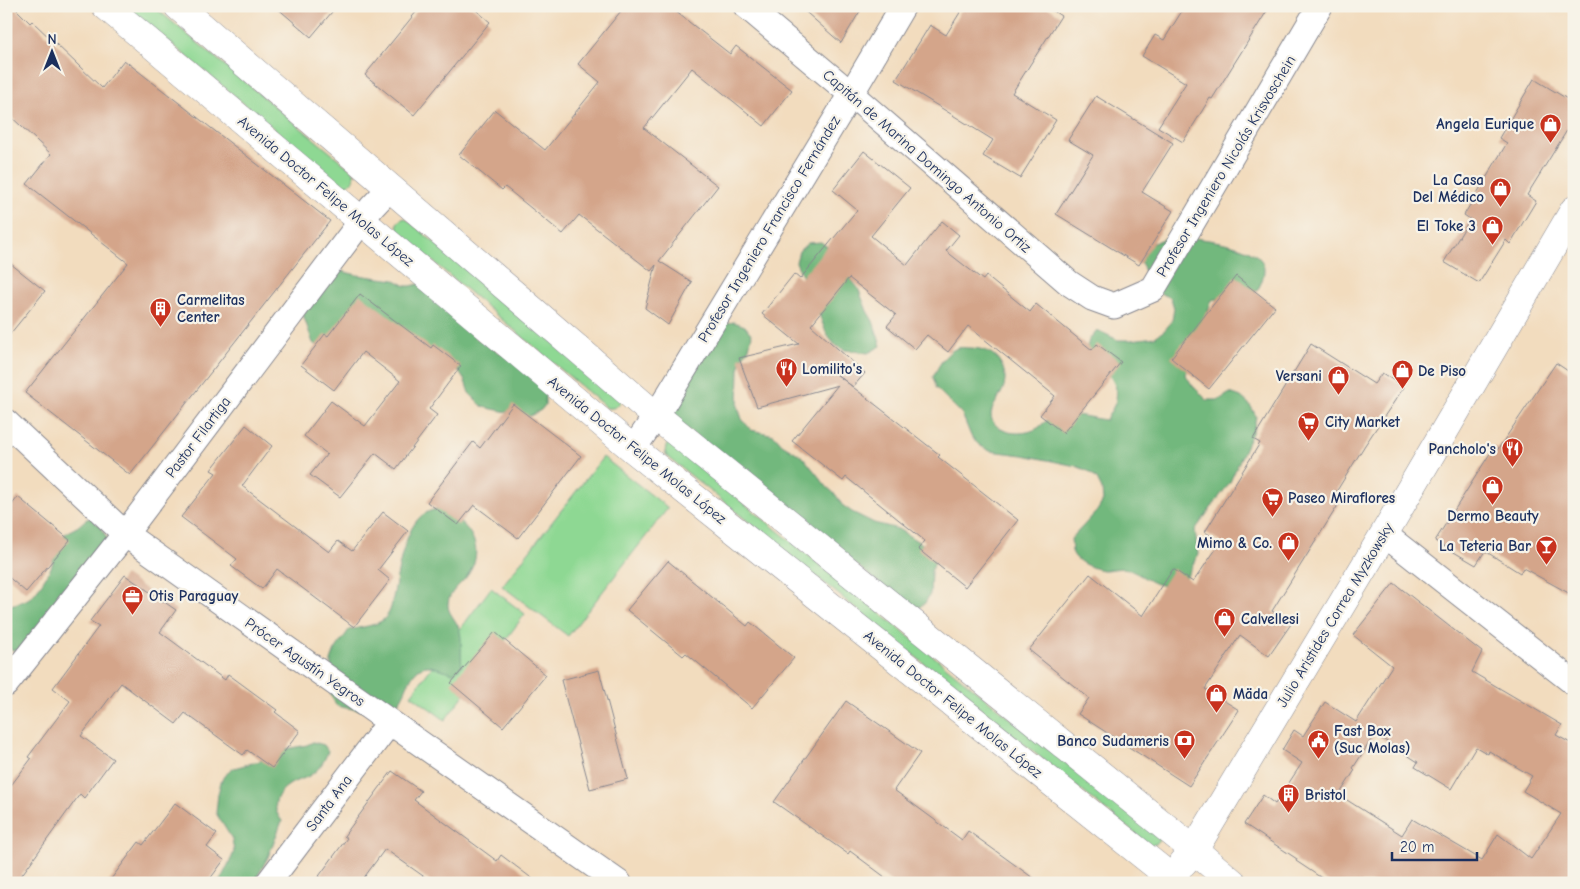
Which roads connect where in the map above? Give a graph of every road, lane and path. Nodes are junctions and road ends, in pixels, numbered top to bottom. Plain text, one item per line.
1 (106, 6) edge
2 (178, 6) edge
3 (746, 6) edge
4 (902, 6) edge
5 (1320, 6) edge
6 (851, 94) junction
7 (390, 188) junction
8 (1574, 210) edge
9 (361, 222) junction
10 (1114, 306) joint
11 (656, 416) junction
12 (6, 422) edge
13 (634, 449) junction
14 (125, 534) junction
15 (1384, 534) junction
16 (1574, 683) edge
17 (6, 684) edge
18 (390, 722) junction
19 (1182, 869) edge
20 (268, 883) edge
21 (619, 883) edge
22 (1233, 883) edge

1 - 9 main road, Avenida Doctor Felipe Molas López
2 - 7 main road, Avenida Doctor Felipe Molas López
3 - 6 street, Capitán de Marina Domingo Antonio Ortiz
4 - 6 street, Profesor Ingeniero Francisco Fernández
5 - 10 street, Profesor Ingeniero Nicolás Krisvoschein
6 - 10 street, Capitán de Marina Domingo Antonio Ortiz
6 - 11 street, Profesor Ingeniero Francisco Fernández
7 - 9 street, Pastor Filartiga
7 - 11 main road, Avenida Doctor Felipe Molas López
8 - 15 main road, Julio Aristides Correa Myzkowsky
9 - 13 main road, Avenida Doctor Felipe Molas López
9 - 14 street, Pastor Filartiga
11 - 13 street, Profesor Ingeniero Francisco Fernández
11 - 19 main road, Avenida Doctor Felipe Molas López
12 - 14 street, Prócer Agustín Yegros
13 - 19 main road, Avenida Doctor Felipe Molas López
14 - 17 street, Pastor Filartiga
14 - 18 street, Prócer Agustín Yegros
15 - 16 street
15 - 19 main road, Julio Aristides Correa Myzkowsky
18 - 20 street, Santa Ana
18 - 21 street, Prócer Agustín Yegros
19 - 22 main road, Avenida Doctor Felipe Molas López

